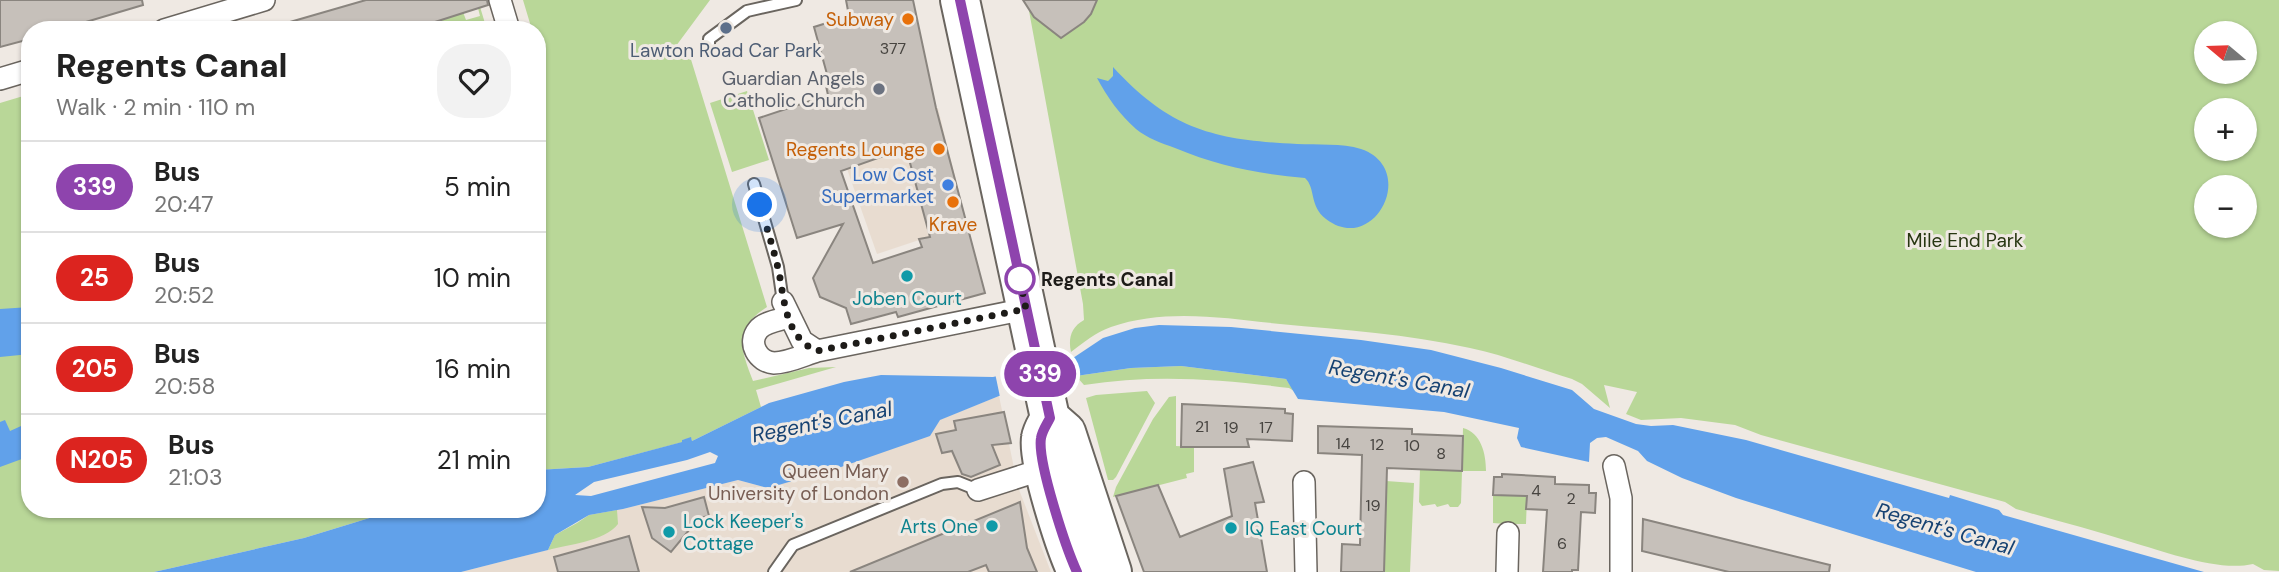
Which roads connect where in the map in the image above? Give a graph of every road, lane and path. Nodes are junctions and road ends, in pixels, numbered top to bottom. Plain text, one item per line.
1 (264, 0) edge
2 (500, 0) edge
3 (796, 0) edge
4 (960, 0) edge
5 (194, 21) edge
6 (506, 21) edge
7 (709, 45) dead end
8 (21, 73) edge
9 (0, 79) edge
10 (754, 184) dead end
11 (1026, 309) junction
12 (786, 310) junction
13 (817, 351) junction
14 (1060, 463) junction
15 (1614, 466) dead end
16 (1304, 482) dead end
17 (978, 490) joint
18 (1508, 533) dead end
19 (774, 572) edge
20 (1077, 572) edge
21 (1112, 572) edge
22 (1306, 572) edge
23 (1507, 572) edge
24 (1621, 572) edge

1 - 5 street
2 - 6 street
3 - 7 lane
4 - 11 highway
8 - 9 street
10 - 12 lane
11 - 13 street
11 - 14 highway
12 - 13 street
12 - 13 street
14 - 17 street
14 - 20 highway
14 - 21 highway
15 - 24 street
16 - 22 street
17 - 19 lane
18 - 23 street

